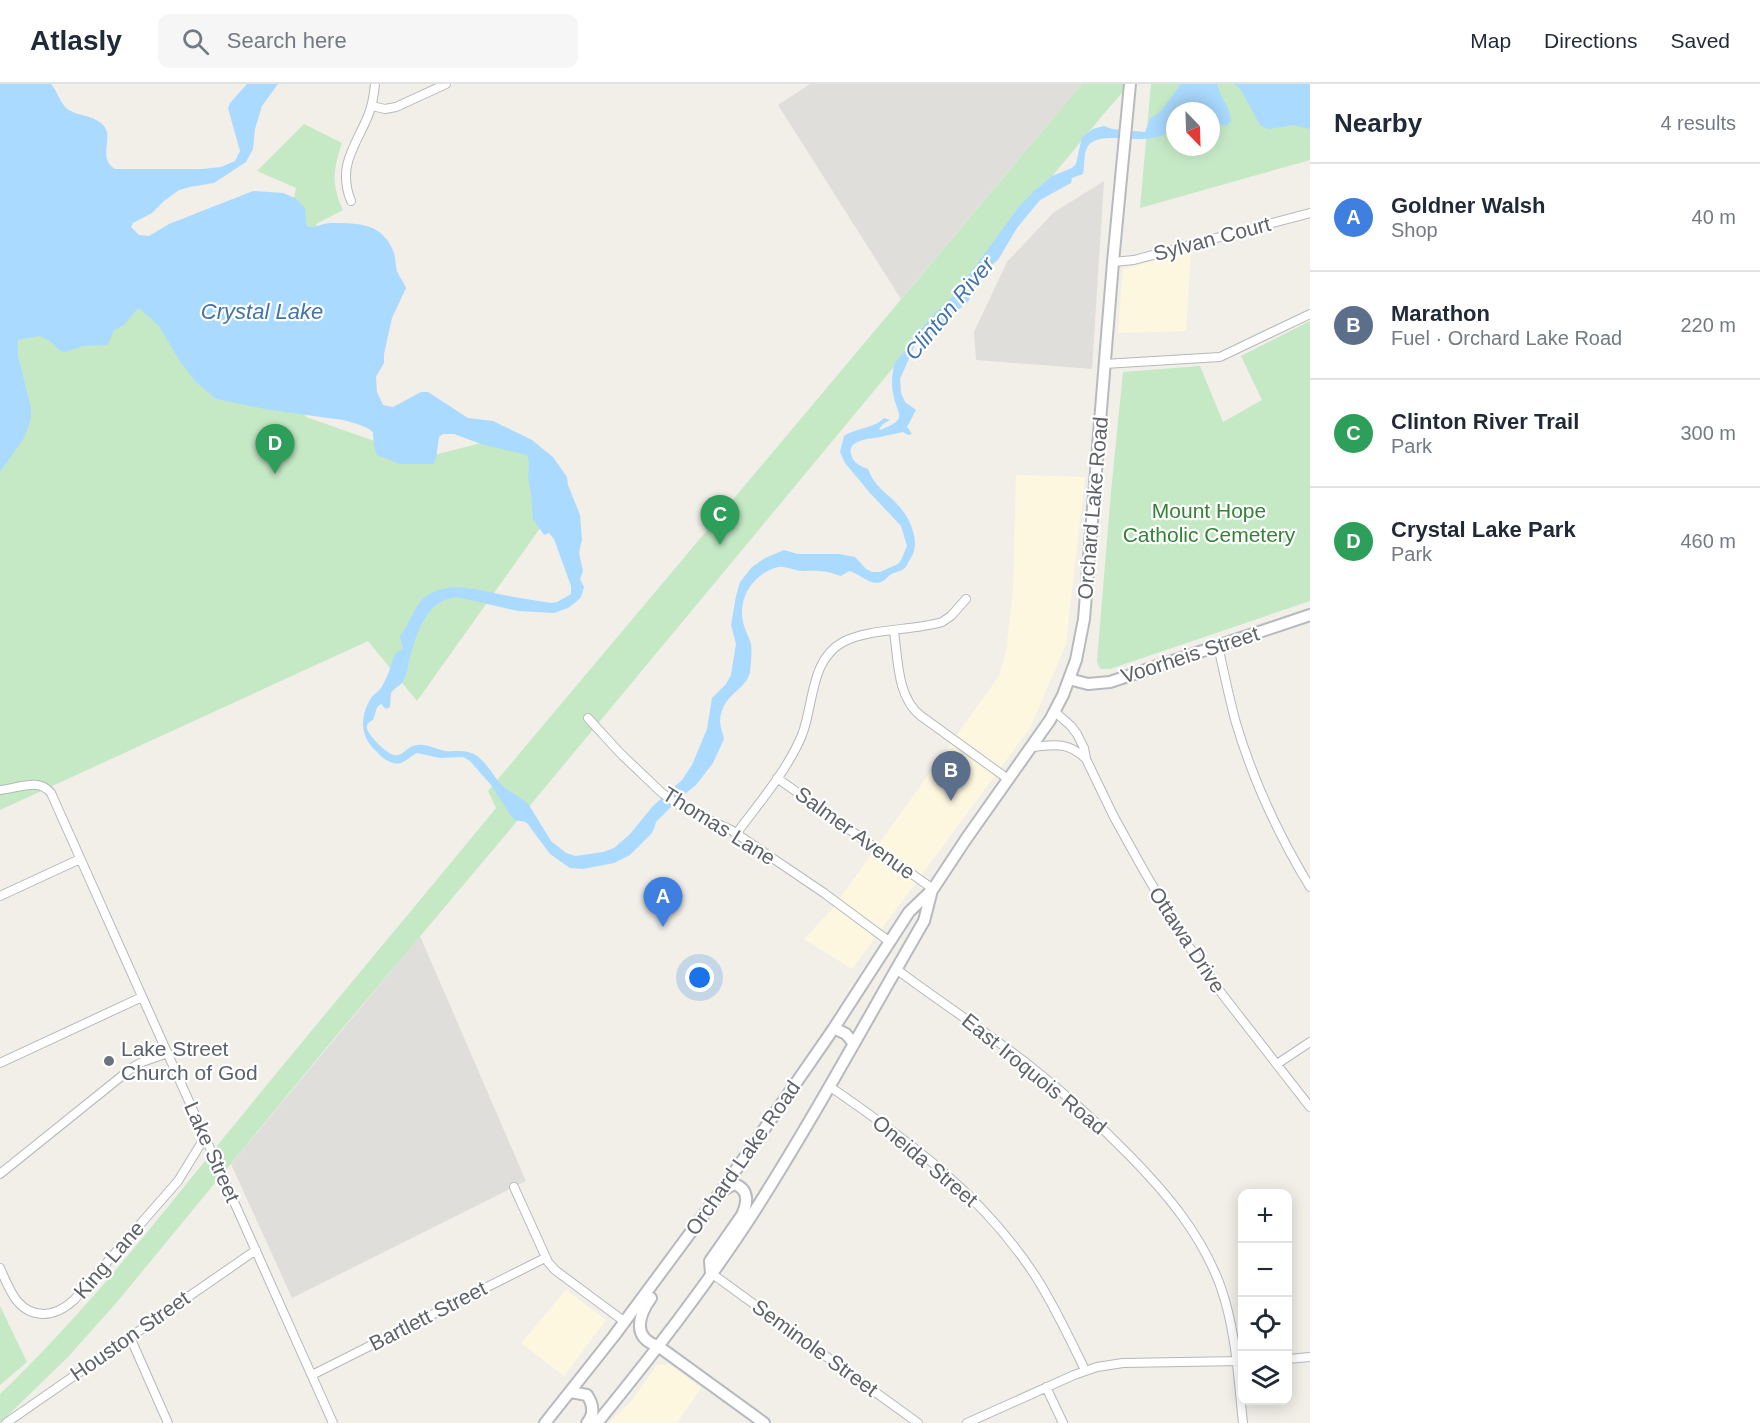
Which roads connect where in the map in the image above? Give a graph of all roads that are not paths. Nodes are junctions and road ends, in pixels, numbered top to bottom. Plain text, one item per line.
1 (375, 84) edge
2 (446, 84) edge
3 (1130, 84) edge
4 (372, 106) junction
5 (351, 201) dead end
6 (1310, 213) edge
7 (1113, 262) junction
8 (1310, 314) edge
9 (1104, 364) junction
10 (966, 599) dead end
11 (1310, 615) edge
12 (894, 631) junction
13 (1218, 646) junction
14 (1069, 678) junction
15 (1054, 711) junction
16 (588, 718) dead end
17 (1031, 747) junction
18 (1086, 759) junction
19 (777, 778) junction
20 (1008, 779) junction
21 (0, 790) edge
22 (736, 834) junction
23 (80, 859) junction
24 (1310, 887) edge
25 (933, 889) junction
26 (0, 896) edge
27 (890, 942) junction
28 (896, 969) junction
29 (142, 997) junction
30 (834, 1028) junction
31 (1310, 1042) edge
32 (854, 1044) junction
33 (168, 1053) junction
34 (0, 1064) edge
35 (1277, 1064) junction
36 (829, 1086) junction
37 (1310, 1107) edge
38 (205, 1137) junction
39 (0, 1174) edge
40 (514, 1187) dead end
41 (722, 1190) junction
42 (704, 1215) junction
43 (256, 1250) junction
44 (545, 1258) junction
45 (0, 1268) edge
46 (711, 1273) junction
47 (626, 1322) junction
48 (129, 1337) junction
49 (658, 1346) junction
50 (1238, 1353) edge
51 (1310, 1357) edge
52 (1292, 1359) edge
53 (1238, 1361) edge
54 (1085, 1370) junction
55 (312, 1375) junction
56 (1046, 1387) junction
57 (571, 1392) junction
58 (1242, 1405) edge
59 (6, 1423) edge
60 (168, 1423) edge
61 (333, 1423) edge
62 (545, 1423) edge
63 (587, 1423) edge
64 (597, 1423) edge
65 (764, 1423) edge
66 (918, 1423) edge
67 (967, 1423) edge
68 (1063, 1423) edge
69 (1243, 1423) edge

1 - 4 street
2 - 4 street
3 - 7 main road, Orchard Lake Road
4 - 5 street
6 - 7 street, Sylvan Court
7 - 9 main road, Orchard Lake Road
8 - 9 street
9 - 14 main road, Orchard Lake Road
10 - 12 street
11 - 13 main road, Voorheis Street
12 - 19 street
12 - 20 street
13 - 14 main road, Voorheis Street
13 - 24 street
14 - 15 main road, Orchard Lake Road
15 - 17 main road, Orchard Lake Road
15 - 18 street, Ottawa Drive
16 - 22 street, Thomas Lane
17 - 18 street
17 - 20 main road, Orchard Lake Road
18 - 35 street, Ottawa Drive
19 - 22 street
19 - 25 street, Salmer Avenue
20 - 25 main road, Orchard Lake Road
21 - 23 street, Lake Street
22 - 27 street, Thomas Lane
23 - 26 street
23 - 29 street, Lake Street
25 - 27 main road, Orchard Lake Road
25 - 28 main road, Orchard Lake Road
27 - 30 main road, Orchard Lake Road
28 - 32 main road, Orchard Lake Road
28 - 50 street, East Iroquois Road
29 - 33 street, Lake Street
29 - 34 street
30 - 32 main road
30 - 41 main road, Orchard Lake Road
31 - 35 street
32 - 36 main road, Orchard Lake Road
33 - 38 street, Lake Street
33 - 39 street
35 - 37 street, Ottawa Drive
36 - 46 main road, Orchard Lake Road
36 - 54 street, Oneida Street
38 - 43 street, Lake Street
38 - 45 street, King Lane
40 - 44 street
41 - 42 main road, Orchard Lake Road
41 - 46 main road
42 - 47 main road, Orchard Lake Road
42 - 49 main road
43 - 48 street, Houston Street
43 - 55 street, Lake Street
44 - 47 street
44 - 55 street, Bartlett Street
46 - 49 main road, Orchard Lake Road
46 - 66 street, Seminole Street
47 - 57 main road, Orchard Lake Road
48 - 59 street, Houston Street
48 - 60 street
49 - 64 main road, Orchard Lake Road
49 - 65 main road
51 - 52 street
53 - 54 street
54 - 56 street
55 - 61 street, Lake Street
56 - 67 street
56 - 68 street
57 - 62 main road, Orchard Lake Road
57 - 63 main road
58 - 69 street, East Iroquois Road

